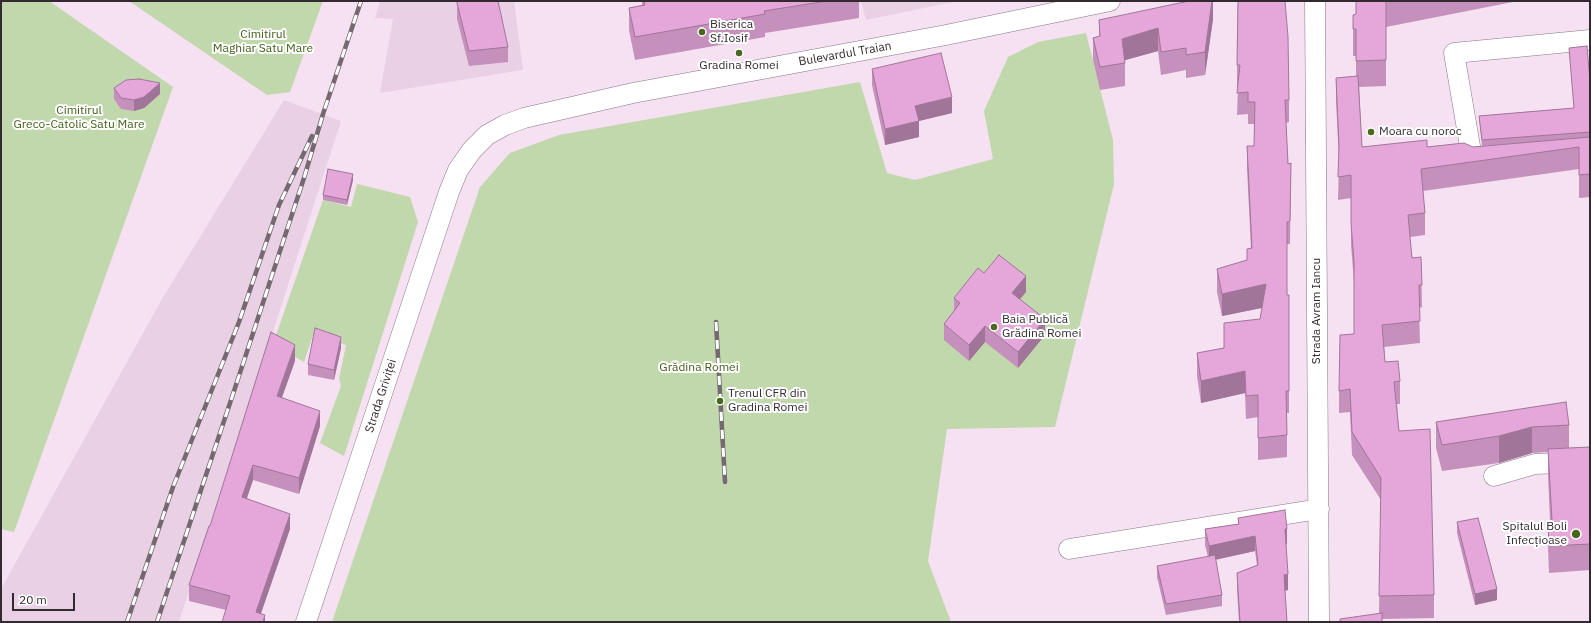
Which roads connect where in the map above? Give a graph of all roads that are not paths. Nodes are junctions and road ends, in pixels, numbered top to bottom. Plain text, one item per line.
1 (1110, 1) edge
2 (1316, 1) edge
3 (1590, 40) edge
4 (1504, 156) edge
5 (458, 170) joint
6 (1590, 462) edge
7 (1494, 476) dead end
8 (1319, 509) junction
9 (1069, 549) dead end
10 (306, 622) edge
11 (1319, 622) edge

1 - 5 street, Bulevardul Traian
2 - 8 street, Strada Avram Iancu
3 - 4 street
5 - 10 street, Strada Griviței
6 - 7 street
8 - 9 street
8 - 11 street, Strada Avram Iancu

